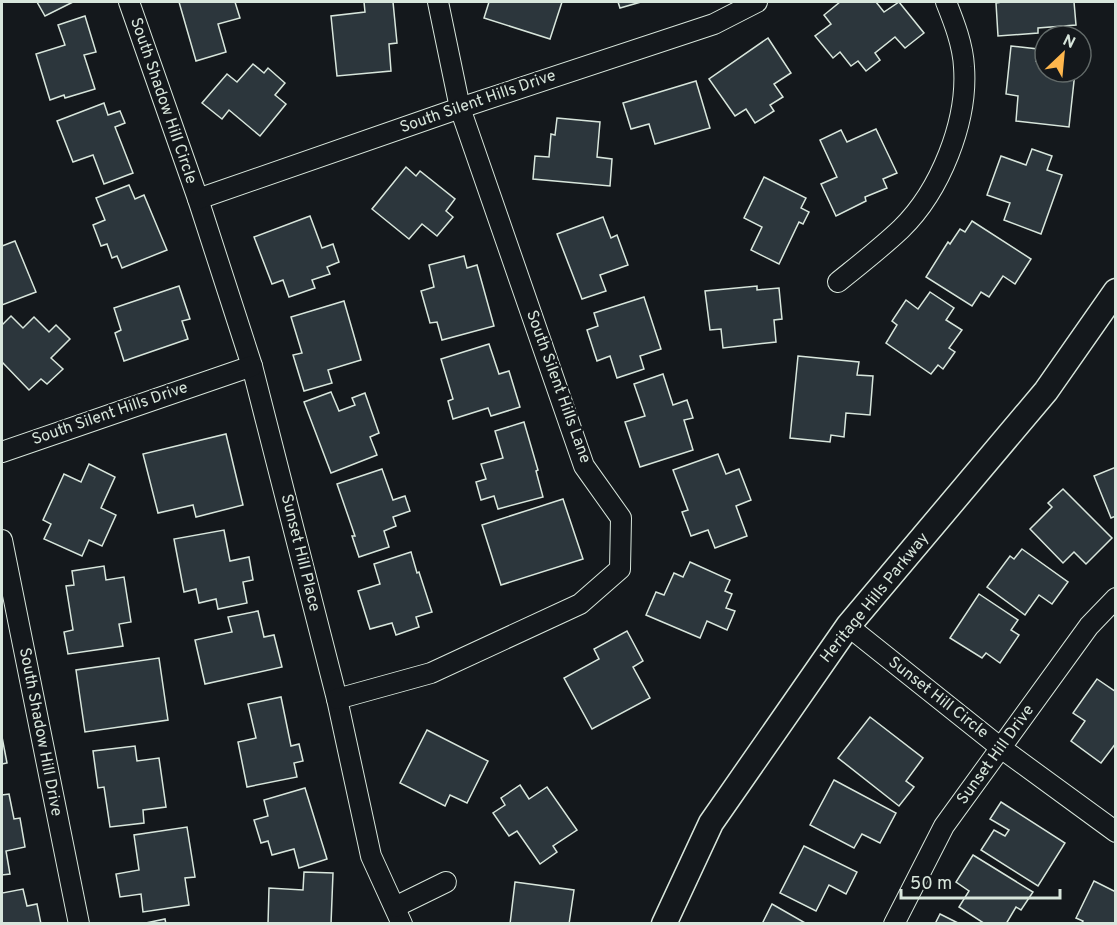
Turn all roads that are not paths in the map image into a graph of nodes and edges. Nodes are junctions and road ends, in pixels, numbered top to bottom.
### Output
1 (129, 2) edge
2 (438, 2) edge
3 (757, 2) edge
4 (946, 2) edge
5 (460, 108) junction
6 (198, 199) junction
7 (838, 282) dead end
8 (1116, 291) edge
9 (252, 366) junction
10 (2, 452) edge
11 (2, 540) edge
12 (1116, 598) edge
13 (848, 626) junction
14 (337, 699) junction
15 (1001, 748) junction
16 (1116, 832) edge
17 (447, 882) dead end
18 (399, 915) edge
19 (79, 924) edge
20 (664, 924) edge
21 (894, 924) edge

1 - 6 street, South Shadow Hill Circle
2 - 5 street, South Silent Hills Lane
3 - 5 street, South Silent Hills Drive
4 - 7 street
5 - 6 street, South Silent Hills Drive
5 - 14 street, South Silent Hills Lane
6 - 9 street, Sunset Hill Place
8 - 13 street, Heritage Hills Parkway
9 - 10 street, South Silent Hills Drive
9 - 14 street, Sunset Hill Place
11 - 19 street, South Shadow Hill Drive
12 - 15 street, Sunset Hill Drive
13 - 15 street, Sunset Hill Circle
13 - 20 street, Heritage Hills Parkway
14 - 18 street, Sunset Hill Place
15 - 16 street, Sunset Hill Circle
15 - 21 street, Sunset Hill Drive
17 - 18 street, Sunset Hill Place

